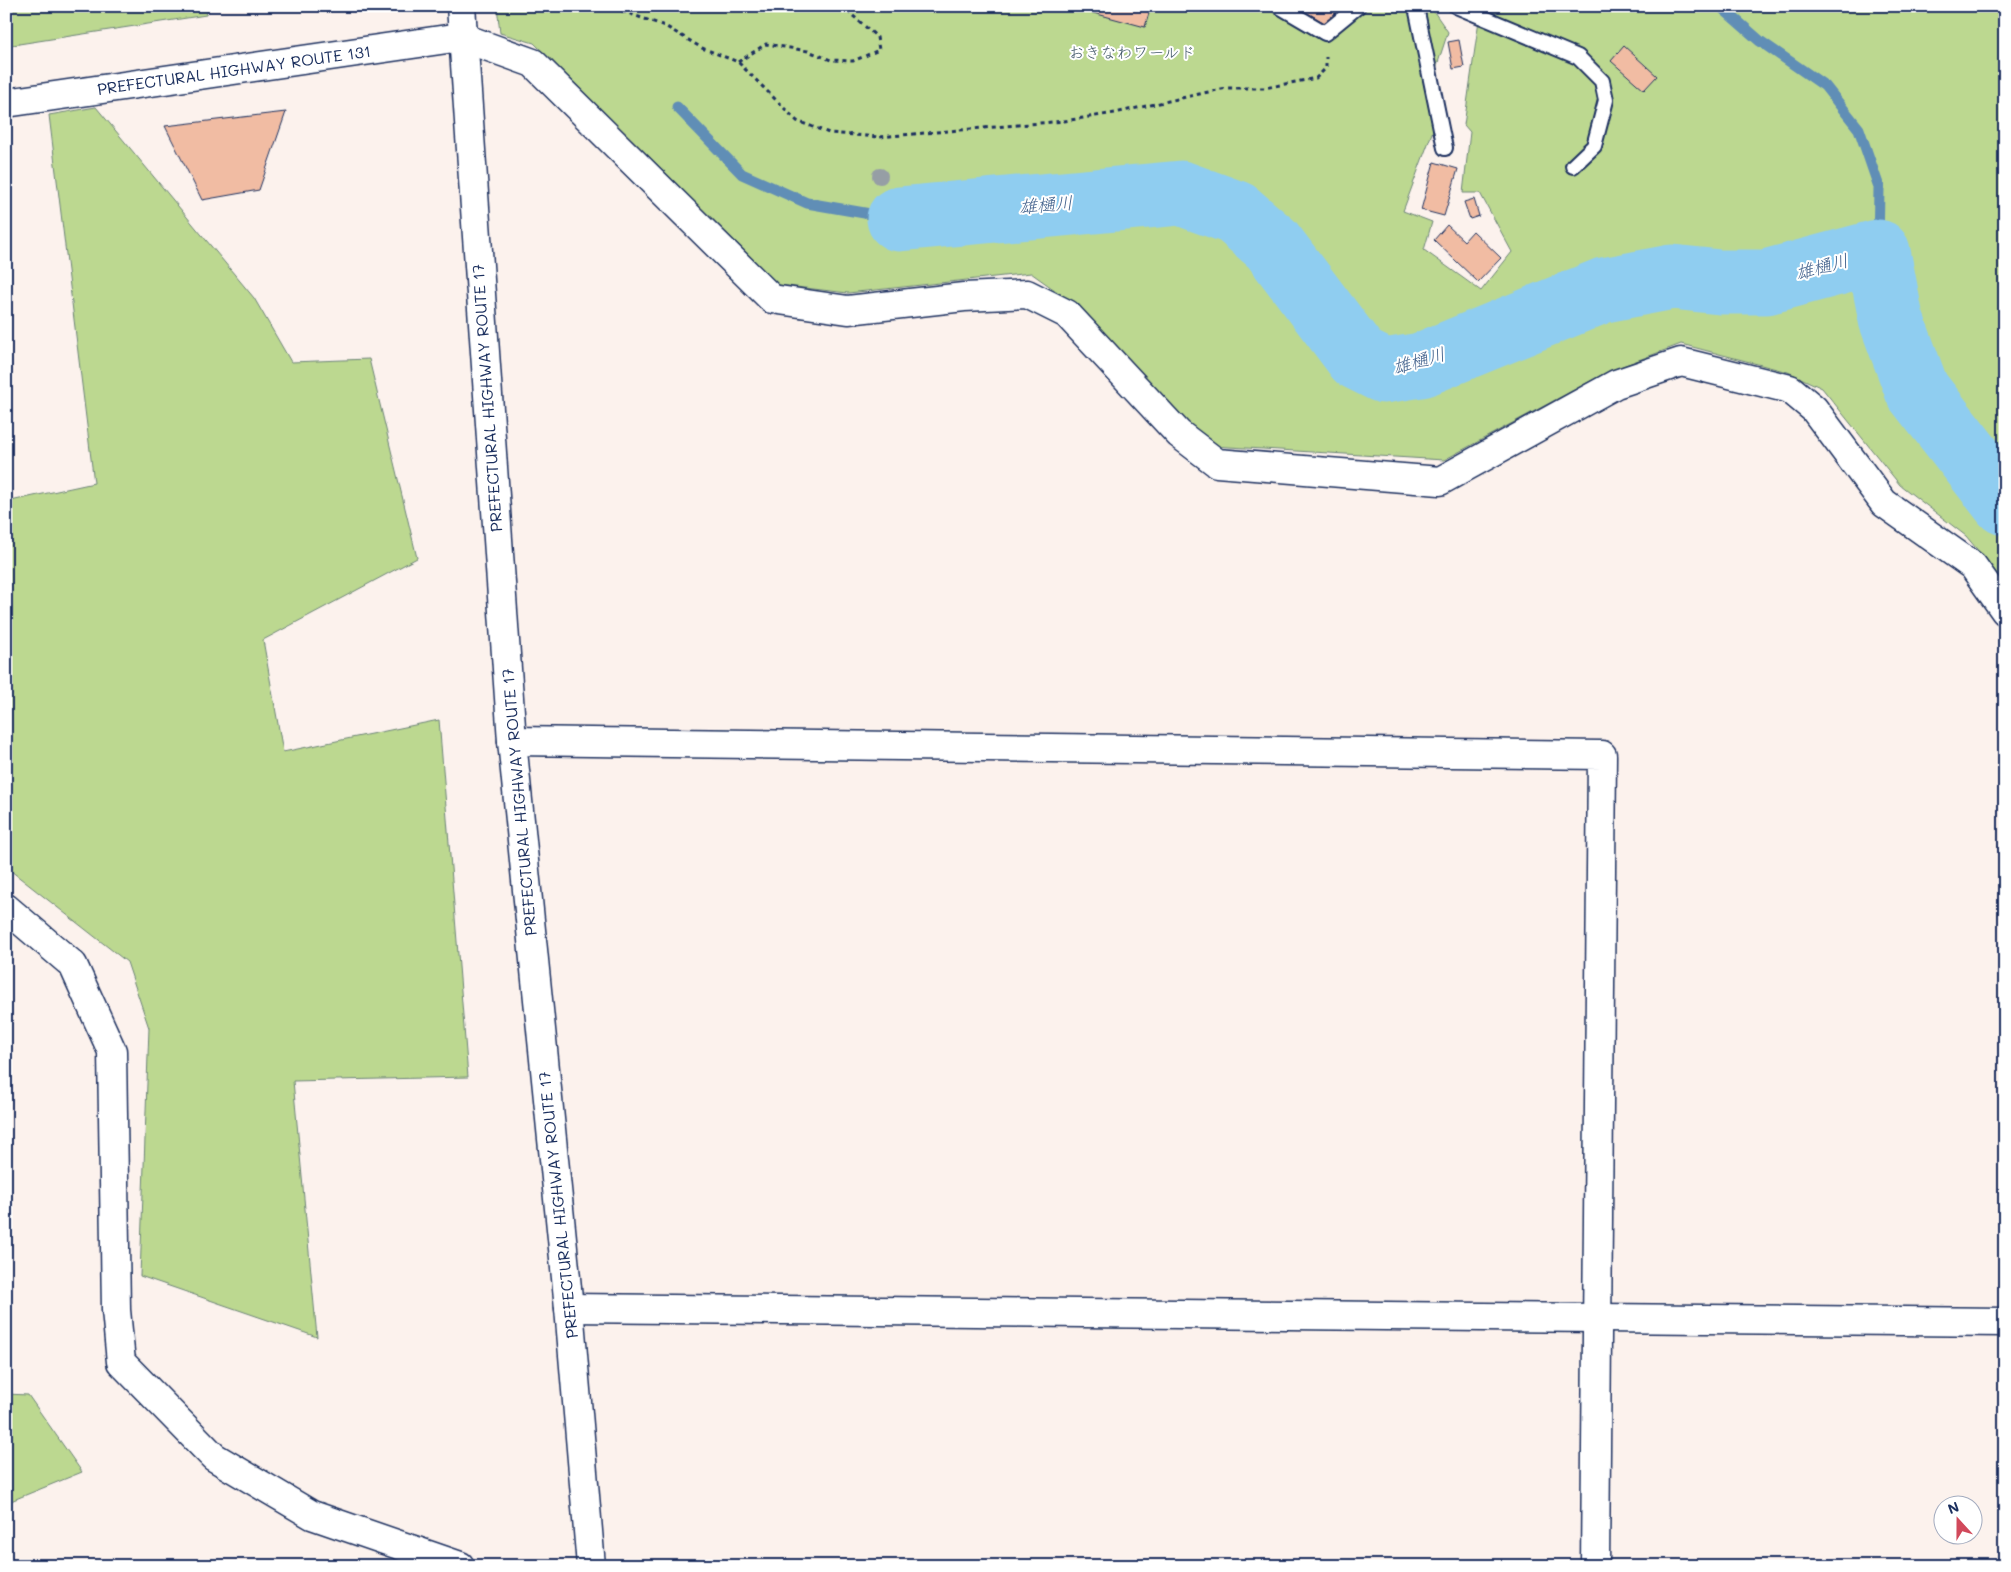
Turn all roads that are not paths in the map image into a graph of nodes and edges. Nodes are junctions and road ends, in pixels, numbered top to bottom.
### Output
1 (461, 6) edge
2 (1279, 6) edge
3 (1358, 6) edge
4 (1421, 6) edge
5 (1456, 6) edge
6 (461, 37) junction
7 (6, 103) edge
8 (1445, 148) dead end
9 (1573, 166) dead end
10 (2005, 611) edge
11 (512, 741) junction
12 (6, 908) edge
13 (569, 1308) junction
14 (1597, 1317) junction
15 (2005, 1322) edge
16 (460, 1566) edge
17 (591, 1566) edge
18 (1595, 1566) edge

1 - 6 street, PREFECTURAL HIGHWAY ROUTE 17
2 - 3 lane
4 - 8 lane
5 - 9 lane
6 - 7 street, PREFECTURAL HIGHWAY ROUTE 131
6 - 10 street
6 - 11 street, PREFECTURAL HIGHWAY ROUTE 17
11 - 13 street, PREFECTURAL HIGHWAY ROUTE 17
11 - 14 street
12 - 16 street
13 - 14 street
13 - 17 street, PREFECTURAL HIGHWAY ROUTE 17
14 - 15 street
14 - 18 street

